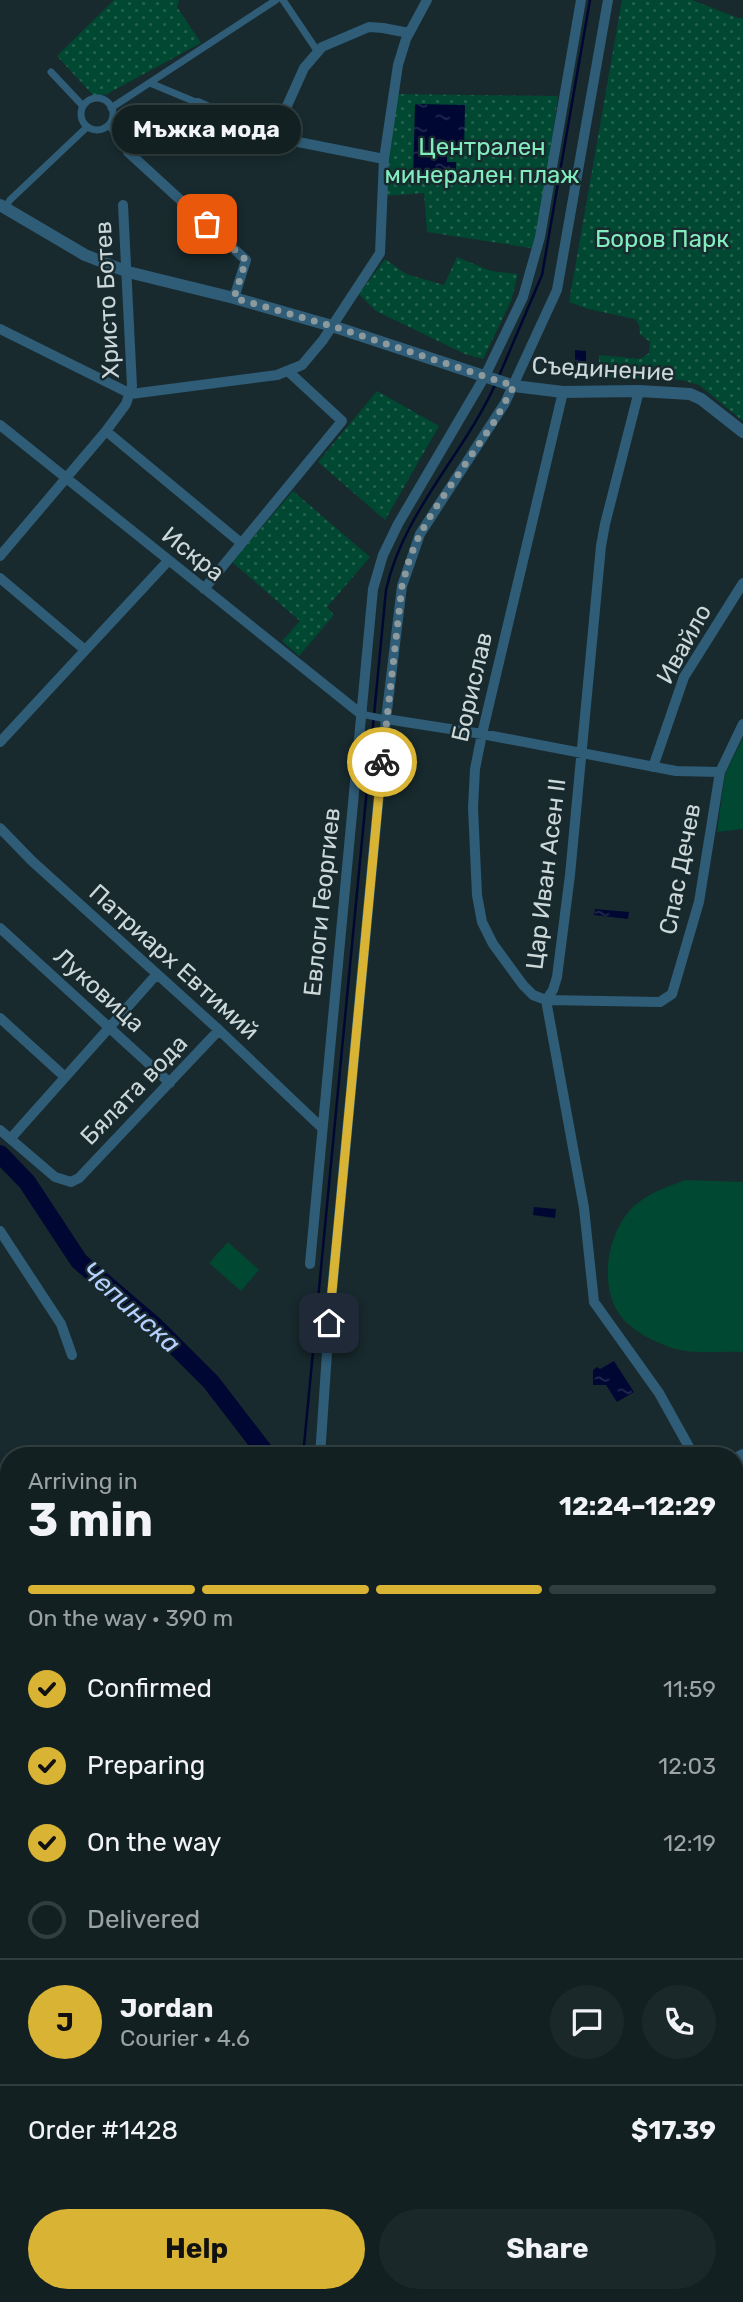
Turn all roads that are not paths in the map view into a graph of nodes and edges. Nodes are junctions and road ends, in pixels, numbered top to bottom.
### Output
1 (276, 0) edge
2 (283, 0) edge
3 (427, 0) edge
4 (581, 0) edge
5 (608, 0) edge
6 (409, 33) junction
7 (318, 52) junction
8 (51, 72) dead end
9 (150, 83) junction
10 (198, 103) joint
11 (83, 106) junction
12 (111, 108) junction
13 (109, 125) junction
14 (87, 127) junction
15 (273, 137) junction
16 (128, 152) joint
17 (384, 159) junction
18 (123, 205) dead end
19 (2, 210) edge
20 (128, 272) junction
21 (234, 298) junction
22 (332, 326) junction
23 (0, 329) edge
24 (289, 372) junction
25 (485, 376) junction
26 (514, 386) junction
27 (639, 391) junction
28 (563, 392) junction
29 (131, 394) junction
30 (0, 425) edge
31 (106, 431) junction
32 (743, 432) edge
33 (65, 479) junction
34 (241, 543) junction
35 (0, 556) edge
36 (168, 561) junction
37 (0, 578) edge
38 (743, 583) edge
39 (204, 589) junction
40 (85, 650) junction
41 (361, 714) junction
42 (386, 719) junction
43 (743, 724) edge
44 (482, 734) junction
45 (0, 743) edge
46 (581, 752) junction
47 (653, 767) junction
48 (720, 772) junction
49 (0, 828) edge
50 (0, 928) edge
51 (157, 974) junction
52 (546, 1000) junction
53 (0, 1018) edge
54 (109, 1028) junction
55 (219, 1030) junction
56 (65, 1077) junction
57 (170, 1083) junction
58 (321, 1127) junction
59 (0, 1130) edge
60 (11, 1138) junction
61 (0, 1231) edge
62 (310, 1264) dead end
63 (72, 1355) dead end
64 (321, 1447) edge
65 (689, 1447) edge

1 - 9 street
2 - 7 street
3 - 6 street
4 - 25 street, Евлоги Георгиев
5 - 26 street, Евлоги Георгиев
6 - 7 street
6 - 17 street
7 - 15 street
8 - 11 street
9 - 10 street
9 - 12 street
10 - 15 street
11 - 12 street
11 - 14 street
12 - 13 street
13 - 14 street
13 - 16 street
14 - 19 street
15 - 17 street
16 - 21 street
17 - 22 street
18 - 20 street, Христо Ботев
19 - 20 street, Съединение
20 - 21 street, Съединение
20 - 29 street, Христо Ботев
21 - 22 street, Съединение
22 - 24 street
22 - 25 street, Съединение
23 - 29 street
24 - 29 street
24 - 34 street
25 - 26 street, Съединение
25 - 41 street, Евлоги Георгиев
26 - 28 street, Съединение
26 - 42 street, Евлоги Георгиев
27 - 28 street, Съединение
27 - 32 street, Съединение
27 - 46 street, Цар Иван Асен II
28 - 44 street, Борислав
29 - 31 street, Христо Ботев
30 - 33 street, Искра
31 - 33 street, Христо Ботев
31 - 34 street
33 - 35 street, Христо Ботев
33 - 36 street, Искра
34 - 39 street
36 - 39 street, Искра
36 - 40 street
37 - 40 street
38 - 47 street, Ивайло
39 - 41 street, Искра
40 - 45 street
41 - 42 street
41 - 58 street, Евлоги Георгиев
42 - 44 street
42 - 64 street, Евлоги Георгиев
43 - 48 street, Спас Дечев
44 - 46 street
44 - 52 street, Борислав
46 - 47 street
46 - 52 street, Цар Иван Асен II
47 - 48 street
48 - 52 street, Спас Дечев
49 - 51 street, Патриарх Евтимий
50 - 54 street, Луковица
51 - 54 street
51 - 55 street, Патриарх Евтимий
52 - 65 street, Цар Иван Асен II
53 - 56 street
54 - 56 street
54 - 57 street, Луковица
55 - 57 street, Бялата вода
55 - 58 street, Патриарх Евтимий
56 - 60 street
57 - 60 street, Бялата вода
58 - 62 street, Евлоги Георгиев
59 - 60 street
61 - 63 street

